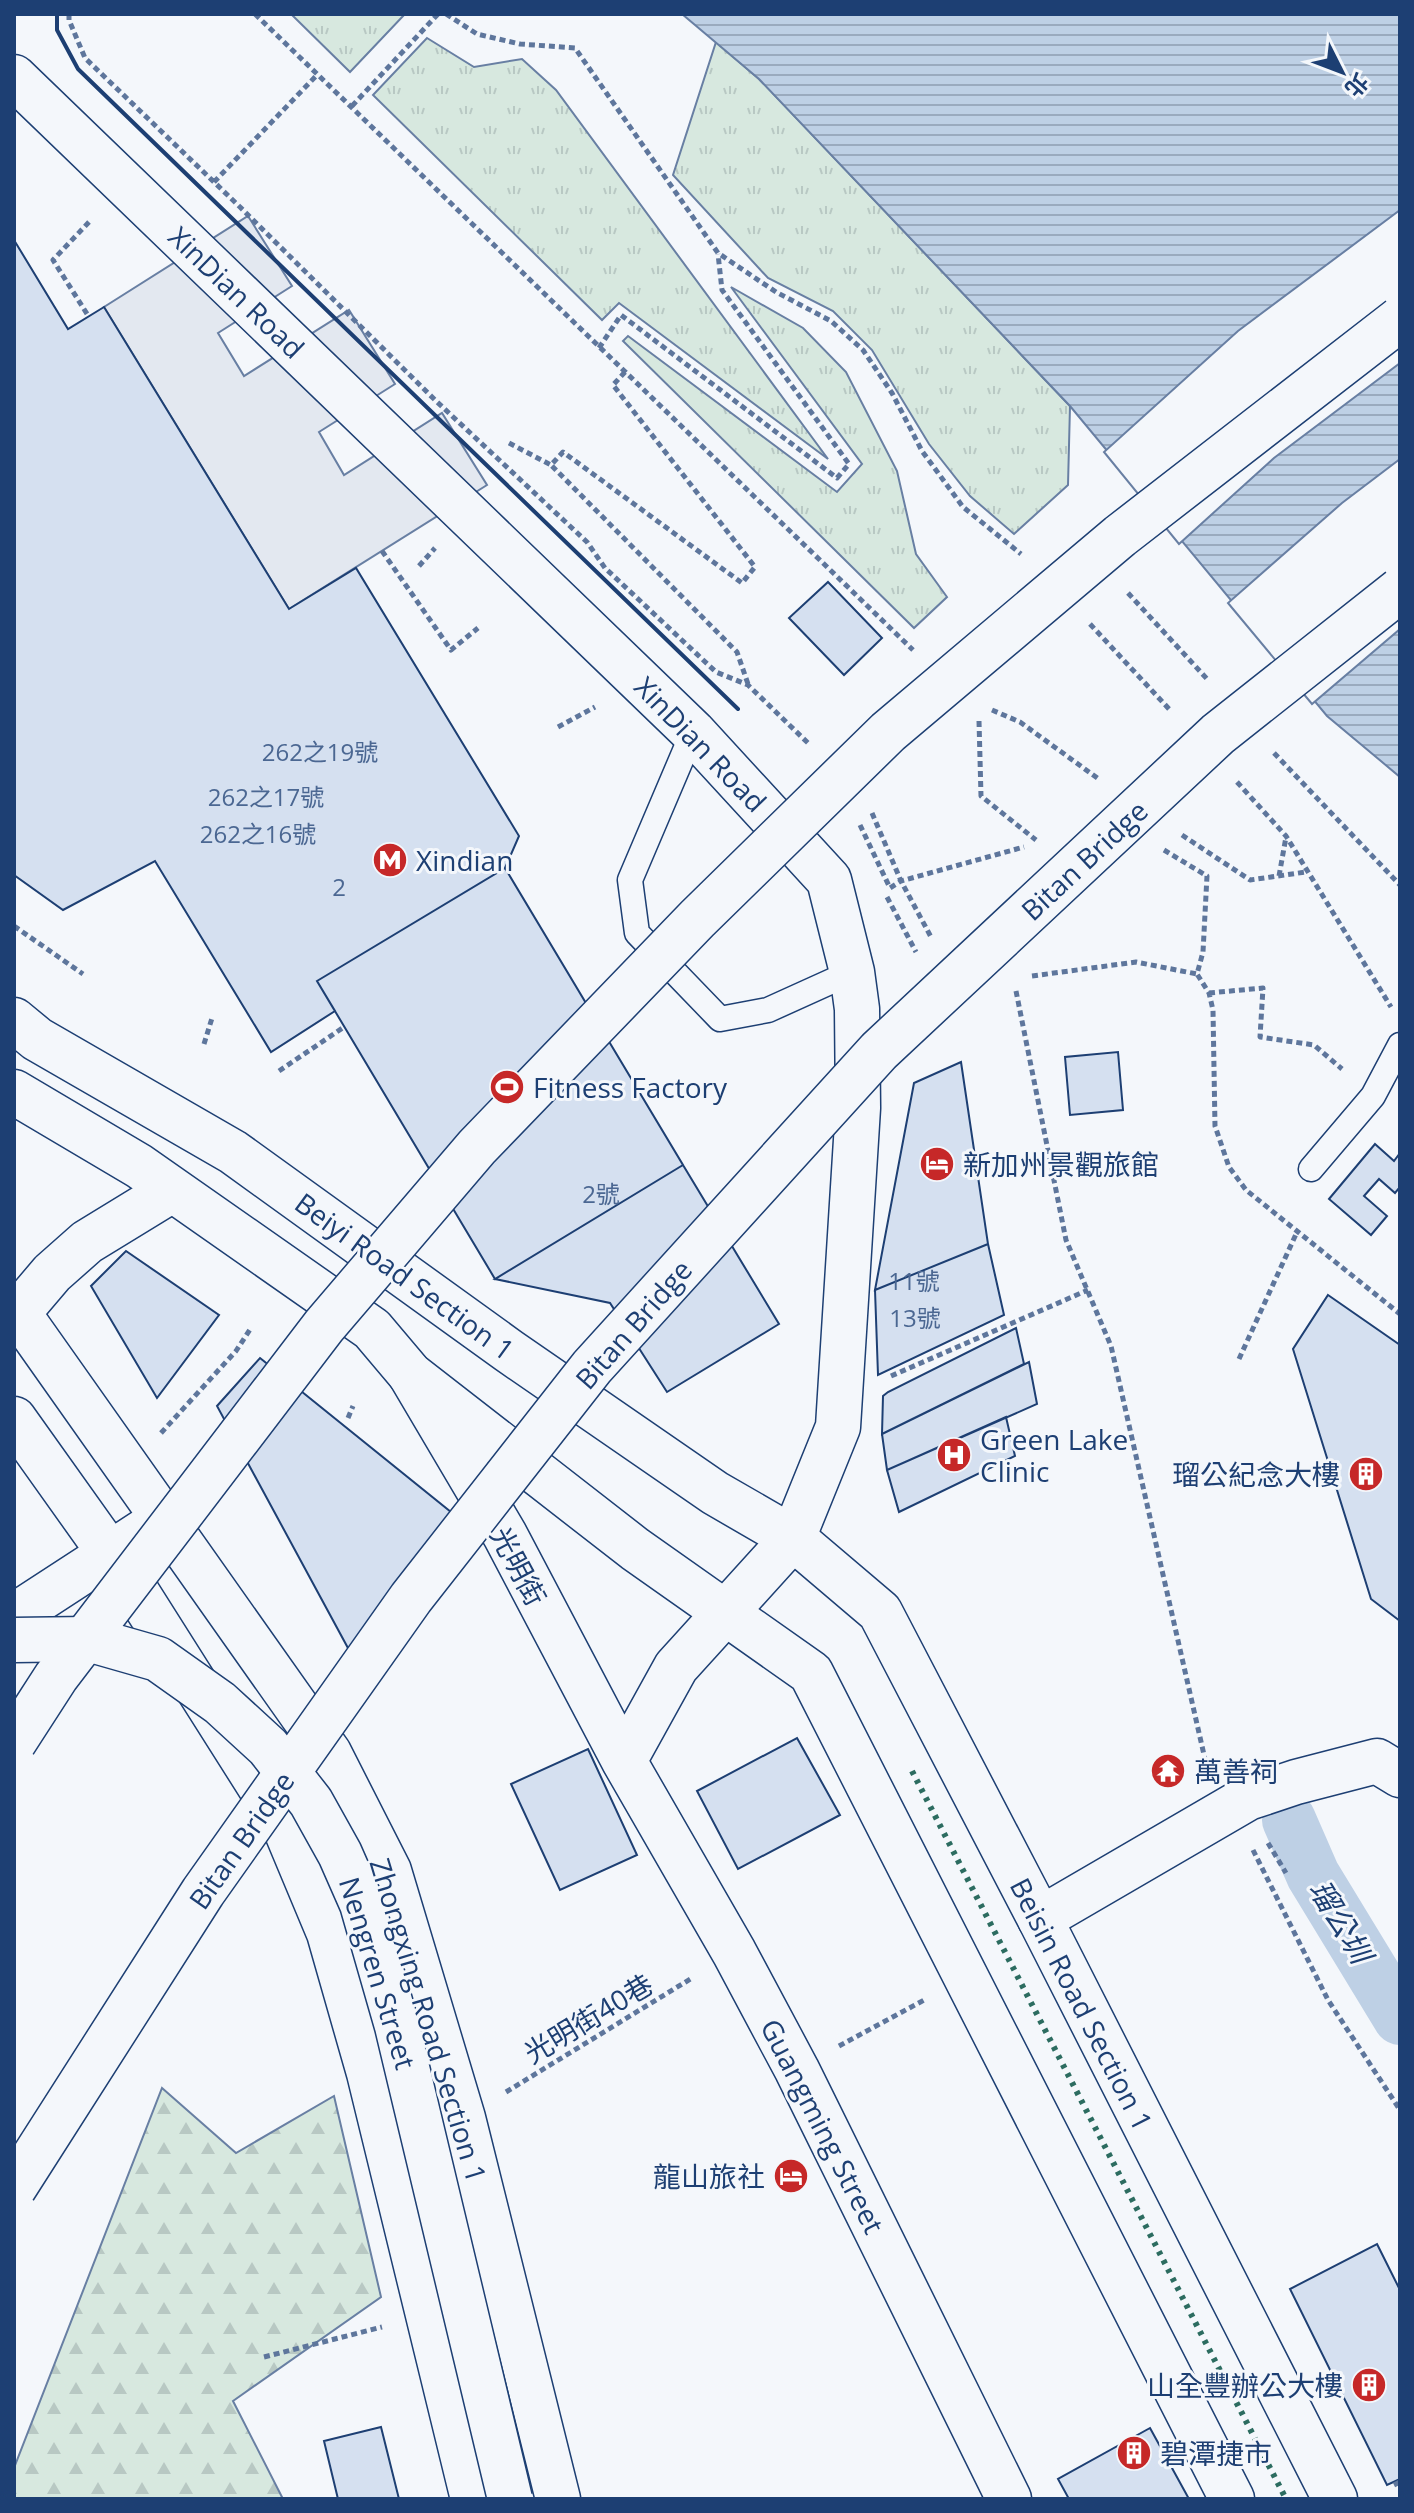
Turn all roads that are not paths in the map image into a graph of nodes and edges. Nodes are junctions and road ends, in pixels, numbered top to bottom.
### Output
1 (14, 77) edge
2 (1400, 319) edge
3 (1400, 590) edge
4 (693, 732) junction
5 (852, 972) junction
6 (14, 1020) edge
7 (1400, 1045) edge
8 (14, 1092) edge
9 (1311, 1169) dead end
10 (172, 1190) junction
11 (16, 1310) edge
12 (410, 1374) junction
13 (14, 1419) edge
14 (163, 1519) junction
15 (793, 1538) junction
16 (99, 1561) junction
17 (14, 1592) edge
18 (725, 1612) junction
19 (14, 1616) edge
20 (14, 1640) edge
21 (14, 1742) edge
22 (624, 1761) junction
23 (1400, 1775) edge
24 (1040, 1919) junction
25 (14, 2188) edge
26 (473, 2499) edge
27 (510, 2499) edge
28 (558, 2499) edge
29 (1009, 2499) edge
30 (1232, 2499) edge
31 (1335, 2499) edge

1 - 4 main road, XinDian Road
2 - 21 main road, bridge
3 - 25 main road, Bitan Bridge, bridge
4 - 5 main road, XinDian Road
4 - 5 lane
5 - 15 main road, XinDian Road
6 - 15 main road, Beiyi Road Section 1
7 - 9 lane
8 - 10 main road
10 - 11 main road
10 - 12 main road
11 - 14 main road, Zhongxing Road Section 1
12 - 18 main road
12 - 22 main road, 光明街
13 - 16 main road
14 - 16 main road
14 - 28 main road, Zhongxing Road Section 1
15 - 18 main road, XinDian Road
15 - 24 main road, Beisin Road Section 1
16 - 17 main road
16 - 19 main road
16 - 26 main road
18 - 22 main road, XinDian Road
18 - 30 main road
20 - 27 main road, Nengren Street, bridge
22 - 29 main road, Guangming Street
23 - 24 main road
24 - 31 main road, Beisin Road Section 1

